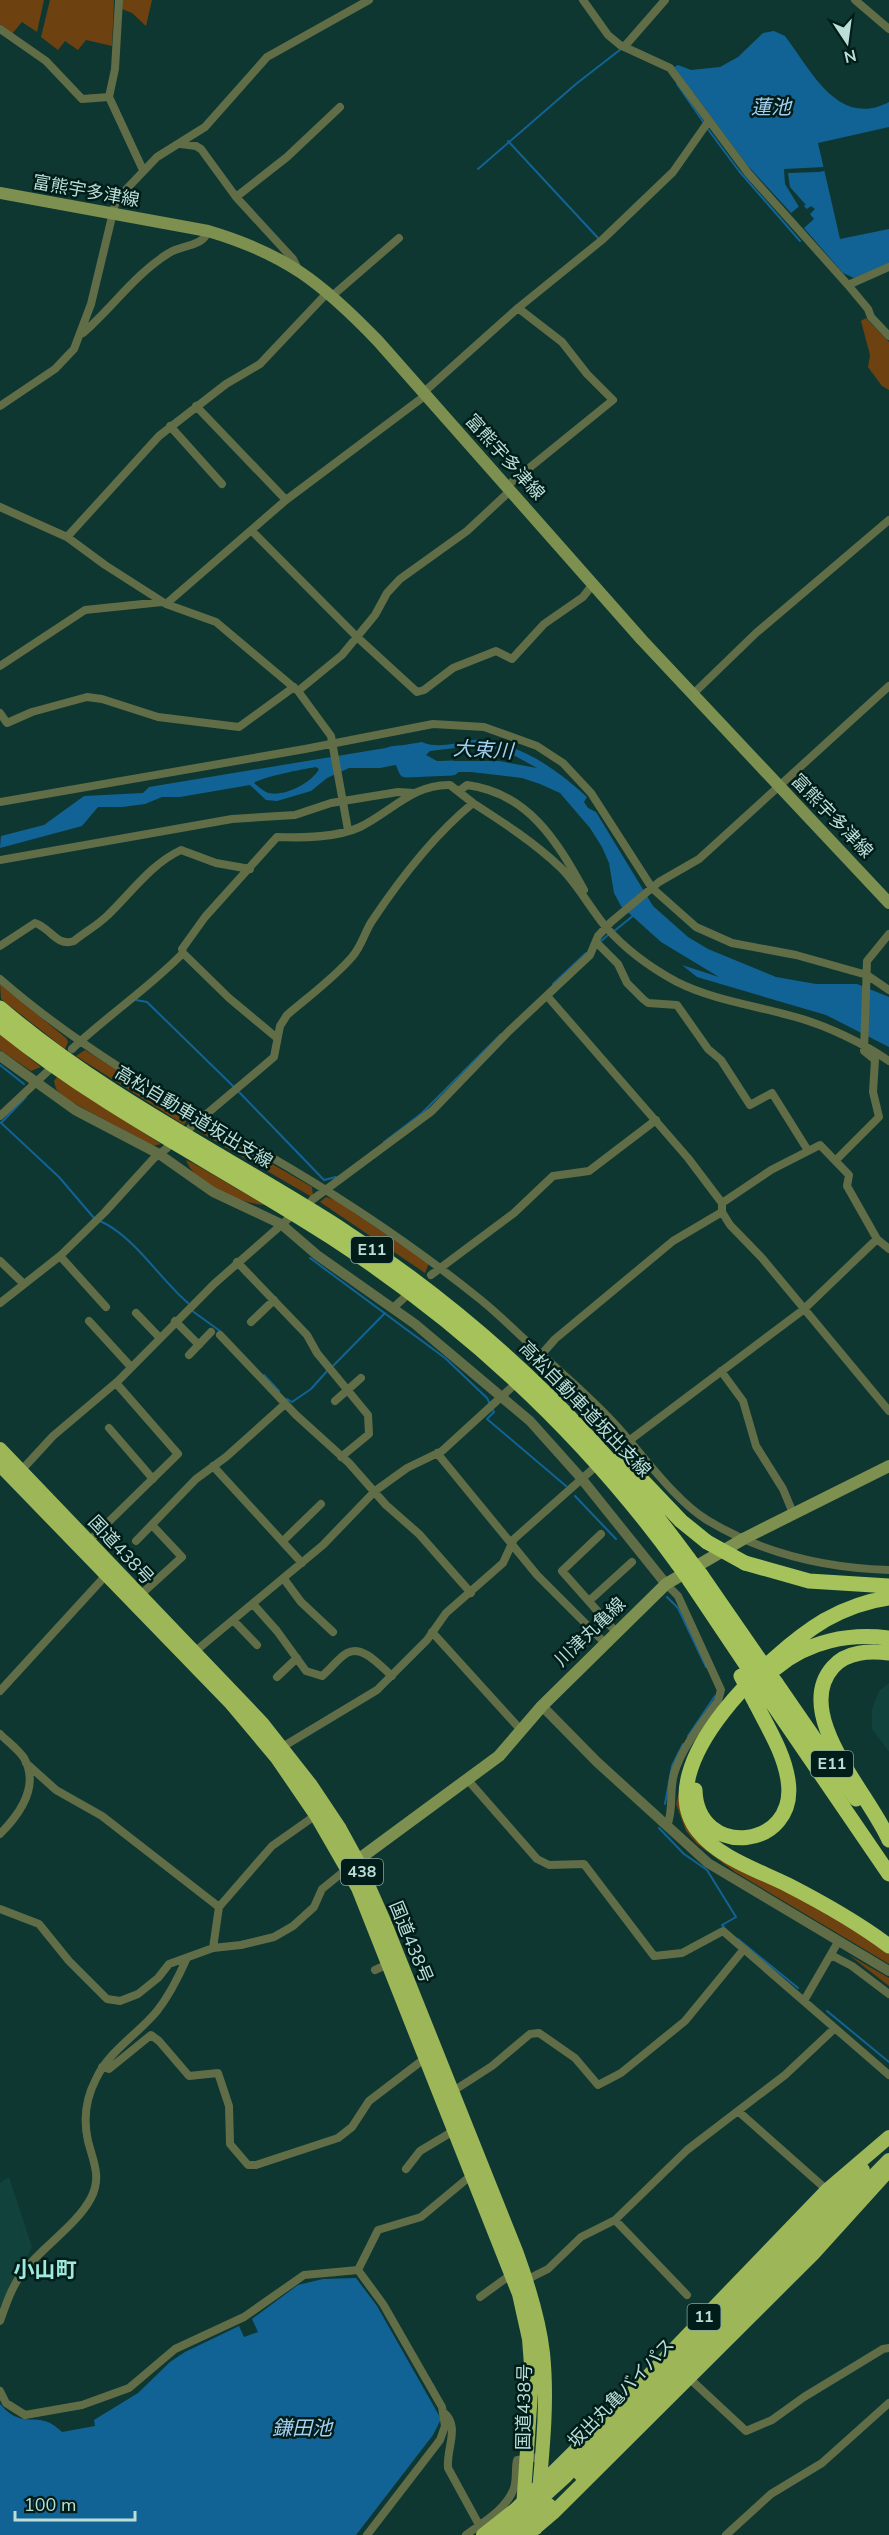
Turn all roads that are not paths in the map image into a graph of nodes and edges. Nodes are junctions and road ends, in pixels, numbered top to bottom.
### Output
1 (119, 0) edge
2 (369, 0) edge
3 (583, 0) edge
4 (665, 0) edge
5 (855, 0) edge
6 (889, 29) edge
7 (0, 30) edge
8 (624, 47) junction
9 (109, 97) junction
10 (340, 107) dead end
11 (706, 124) junction
12 (181, 144) junction
13 (143, 170) junction
14 (0, 193) edge
15 (236, 197) junction
16 (112, 214) junction
17 (208, 231) junction
18 (399, 238) dead end
19 (889, 267) edge
20 (299, 270) junction
21 (848, 285) junction
22 (330, 294) junction
23 (518, 308) junction
24 (82, 334) junction
25 (889, 336) edge
26 (425, 393) junction
27 (0, 406) edge
28 (196, 406) junction
29 (170, 426) junction
30 (222, 484) dead end
31 (509, 488) junction
32 (286, 500) junction
33 (0, 507) edge
34 (889, 520) edge
35 (253, 532) junction
36 (67, 537) junction
37 (593, 584) junction
38 (164, 603) junction
39 (357, 637) junction
40 (0, 666) edge
41 (889, 686) edge
42 (296, 689) junction
43 (692, 695) junction
44 (0, 713) edge
45 (334, 745) junction
46 (778, 786) junction
47 (459, 791) junction
48 (414, 793) junction
49 (343, 801) junction
50 (0, 802) edge
51 (473, 803) junction
52 (348, 830) junction
53 (0, 860) edge
54 (250, 869) junction
55 (651, 889) junction
56 (588, 902) junction
57 (889, 903) edge
58 (610, 928) junction
59 (889, 934) edge
60 (597, 942) junction
61 (0, 946) edge
62 (183, 953) junction
63 (867, 979) junction
64 (0, 980) edge
65 (889, 990) edge
66 (548, 997) junction
67 (0, 1008) edge
68 (0, 1025) edge
69 (277, 1038) junction
70 (865, 1043) junction
71 (75, 1045) junction
72 (0, 1056) edge
73 (889, 1061) edge
74 (48, 1071) dead end
75 (36, 1082) junction
76 (0, 1116) edge
77 (201, 1119) junction
78 (656, 1120) junction
79 (190, 1128) dead end
80 (807, 1149) junction
81 (163, 1151) junction
82 (836, 1160) junction
83 (325, 1191) junction
84 (312, 1200) dead end
85 (722, 1207) junction
86 (285, 1222) junction
87 (877, 1239) junction
88 (889, 1250) edge
89 (60, 1256) junction
90 (0, 1260) edge
91 (237, 1262) junction
92 (440, 1268) junction
93 (431, 1275) dead end
94 (24, 1284) junction
95 (405, 1297) dead end
96 (274, 1300) junction
97 (0, 1303) edge
98 (106, 1307) dead end
99 (393, 1308) junction
100 (803, 1310) junction
101 (136, 1313) dead end
102 (89, 1321) dead end
103 (175, 1321) junction
104 (251, 1322) dead end
105 (159, 1337) junction
106 (199, 1345) junction
107 (189, 1354) dead end
108 (541, 1354) junction
109 (131, 1367) junction
110 (532, 1369) junction
111 (721, 1371) junction
112 (361, 1378) dead end
113 (116, 1383) junction
114 (512, 1387) dead end
115 (348, 1390) junction
116 (503, 1398) junction
117 (335, 1401) dead end
118 (285, 1404) junction
119 (889, 1411) edge
120 (109, 1428) dead end
121 (627, 1442) junction
122 (0, 1449) edge
123 (437, 1453) junction
124 (341, 1457) junction
125 (0, 1465) edge
126 (213, 1466) junction
127 (889, 1466) edge
128 (594, 1468) dead end
129 (17, 1474) junction
130 (581, 1478) junction
131 (153, 1479) junction
132 (375, 1491) junction
133 (321, 1504) dead end
134 (793, 1513) junction
135 (152, 1525) junction
136 (601, 1534) dead end
137 (745, 1538) junction
138 (136, 1541) dead end
139 (283, 1541) junction
140 (511, 1544) junction
141 (85, 1545) junction
142 (683, 1561) junction
143 (632, 1562) dead end
144 (302, 1563) junction
145 (889, 1570) edge
146 (110, 1571) junction
147 (695, 1578) junction
148 (284, 1579) junction
149 (666, 1584) junction
150 (889, 1586) edge
151 (471, 1593) junction
152 (889, 1598) edge
153 (136, 1599) junction
154 (589, 1601) junction
155 (252, 1604) junction
156 (233, 1620) junction
157 (333, 1632) dead end
158 (432, 1632) junction
159 (616, 1632) junction
160 (889, 1638) edge
161 (605, 1643) junction
162 (257, 1645) dead end
163 (889, 1653) edge
164 (191, 1655) junction
165 (297, 1658) junction
166 (750, 1668) junction
167 (392, 1676) junction
168 (277, 1677) dead end
169 (0, 1691) edge
170 (766, 1694) junction
171 (542, 1706) junction
172 (520, 1729) junction
173 (0, 1734) edge
174 (278, 1750) junction
175 (26, 1763) junction
176 (467, 1779) junction
177 (316, 1815) junction
178 (667, 1826) junction
179 (0, 1834) edge
180 (885, 1846) edge
181 (352, 1864) junction
182 (889, 1874) edge
183 (219, 1907) junction
184 (0, 1909) edge
185 (838, 1942) junction
186 (889, 1946) edge
187 (213, 1948) junction
188 (744, 1948) junction
189 (831, 1955) junction
190 (186, 1960) junction
191 (889, 1971) edge
192 (889, 1994) edge
193 (805, 1999) junction
194 (835, 2028) junction
195 (431, 2054) junction
196 (102, 2067) junction
197 (889, 2075) edge
198 (447, 2094) junction
199 (738, 2111) junction
200 (455, 2130) junction
201 (889, 2137) edge
202 (889, 2144) edge
203 (889, 2160) edge
204 (406, 2169) dead end
205 (477, 2170) junction
206 (889, 2170) edge
207 (827, 2190) junction
208 (615, 2220) junction
209 (358, 2270) junction
210 (513, 2273) junction
211 (526, 2280) junction
212 (687, 2295) dead end
213 (480, 2297) dead end
214 (0, 2321) edge
215 (889, 2348) edge
216 (689, 2378) junction
217 (659, 2387) junction
218 (0, 2391) edge
219 (889, 2403) edge
220 (443, 2412) junction
221 (542, 2442) junction
222 (535, 2458) junction
223 (561, 2463) junction
224 (540, 2485) junction
225 (523, 2502) junction
226 (532, 2531) edge
227 (482, 2532) edge
228 (367, 2535) edge
229 (466, 2535) edge
230 (501, 2535) edge
231 (516, 2535) edge
232 (522, 2535) edge
233 (726, 2535) edge

1 - 9 street
2 - 12 street
3 - 8 street
4 - 8 street
5 - 6 street
7 - 9 street
8 - 11 street
9 - 13 street
10 - 15 street
11 - 21 street
11 - 23 street
12 - 13 street
12 - 15 street
13 - 16 street
14 - 16 main road, 富熊宇多津線
15 - 20 street
16 - 17 main road, 富熊宇多津線
16 - 24 street
17 - 20 main road, 富熊宇多津線
17 - 24 street
18 - 22 street
19 - 21 street
20 - 22 main road, 富熊宇多津線
21 - 25 street
22 - 26 main road, 富熊宇多津線
22 - 28 street
23 - 26 street
23 - 31 street
24 - 27 street
26 - 31 main road, 富熊宇多津線
26 - 32 street
28 - 29 street
28 - 32 street
29 - 30 street
29 - 36 street
31 - 37 main road, 富熊宇多津線
31 - 39 street
32 - 35 street
33 - 36 street
34 - 43 street
35 - 38 street
35 - 39 street
36 - 38 street
37 - 39 street
37 - 43 main road, 富熊宇多津線
38 - 40 street
38 - 42 street
39 - 42 street
41 - 46 street
42 - 44 street
42 - 45 street
43 - 46 main road, 富熊宇多津線
45 - 49 street
45 - 50 street
45 - 55 street
46 - 55 street
46 - 57 main road, 富熊宇多津線
47 - 48 street
47 - 51 street
47 - 56 street
48 - 49 street
48 - 52 street
49 - 52 street
49 - 53 street
51 - 56 street
51 - 69 street
52 - 54 street
54 - 61 street
54 - 62 street
55 - 58 street
55 - 63 street
56 - 58 street
58 - 60 street
58 - 70 street
59 - 63 street
60 - 66 street
60 - 80 street
62 - 69 street
62 - 71 street
63 - 65 street
63 - 70 street
64 - 71 street
66 - 78 street
66 - 83 street
67 - 110 highway, 高松自動車道坂出支線 / E11
68 - 142 highway, 高松自動車道坂出支線 / E11
69 - 77 street
70 - 73 street
70 - 82 street
71 - 77 street
72 - 75 street
74 - 75 street
75 - 76 street
75 - 81 street
77 - 79 street
77 - 83 street
78 - 85 street
78 - 92 street
80 - 82 street
80 - 85 street
81 - 86 street
81 - 89 street
82 - 87 street
83 - 84 street
83 - 92 street
85 - 100 street
85 - 108 street
86 - 91 street
86 - 99 street
87 - 88 street
87 - 100 street
89 - 94 street
89 - 98 street
90 - 94 street
91 - 96 street
91 - 103 street
92 - 93 street
92 - 108 street
94 - 97 street
95 - 99 street
96 - 104 street
96 - 115 street
99 - 116 street
100 - 111 street
100 - 119 street
101 - 105 street
102 - 109 street
103 - 105 street
103 - 106 street
105 - 109 street
106 - 107 street
106 - 118 street
108 - 110 street
108 - 121 street
109 - 113 street
110 - 142 highway, 高松自動車道坂出支線 / E11
110 - 150 highway, bridge
111 - 121 street
111 - 134 street
112 - 115 street
113 - 129 street
113 - 131 street
114 - 116 street
115 - 117 street
115 - 124 street
116 - 123 street
116 - 130 street
118 - 124 street
118 - 126 street
120 - 131 street
121 - 137 street
122 - 129 highway, 国道438号 / 438
123 - 132 street
123 - 140 street
124 - 132 street
125 - 129 highway, 国道438号 / 438
126 - 135 street
126 - 139 street
127 - 134 main road, 川津丸亀線
128 - 130 street
129 - 141 highway, 国道438号 / 438
130 - 140 street
130 - 149 street
131 - 141 street
132 - 144 street
132 - 151 street
133 - 139 street
134 - 137 main road, 川津丸亀線
135 - 138 street
135 - 153 street
136 - 154 street
137 - 145 street
137 - 149 main road, 川津丸亀線
139 - 144 street
140 - 151 street
140 - 161 street
141 - 146 highway, 国道438号 / 438
142 - 147 highway, 高松自動車道坂出支線, bridge
143 - 154 street
144 - 148 street
146 - 153 highway, 国道438号 / 438
146 - 169 street
147 - 166 highway, 高松自動車道坂出支線 / E11
147 - 166 highway, 高松自動車道坂出支線 / E11
148 - 155 street
148 - 157 street
149 - 159 main road, 川津丸亀線
149 - 178 street
151 - 158 street
152 - 186 highway
153 - 164 highway, 国道438号 / 438
154 - 159 street
155 - 156 street
155 - 165 street
156 - 162 street
156 - 164 street
158 - 167 street
158 - 172 street
159 - 161 main road, 川津丸亀線
160 - 170 highway
161 - 171 main road, 川津丸亀線
163 - 180 highway
164 - 174 highway, 国道438号 / 438
165 - 167 street
165 - 168 street
166 - 170 highway, 高松自動車道坂出支線 / E11, bridge
167 - 174 street
170 - 180 highway, 高松自動車道坂出支線 / E11
171 - 172 main road, 川津丸亀線
171 - 178 street
172 - 176 main road, 川津丸亀線
173 - 175 street
174 - 177 highway, 国道438号 / 438
174 - 181 highway, 国道438号 / 438
175 - 179 street
175 - 183 street
176 - 181 main road, 川津丸亀線
176 - 188 street
177 - 181 highway, 国道438号 / 438
177 - 183 street
178 - 185 street
180 - 182 highway
181 - 187 street
181 - 195 highway, 国道438号 / 438
181 - 195 highway, 国道438号 / 438
183 - 187 street
184 - 190 street
185 - 189 street
185 - 191 street
187 - 190 street
188 - 193 street
188 - 198 street
189 - 192 street
189 - 193 street
190 - 196 street
193 - 194 street
194 - 197 street
194 - 199 street
195 - 196 street
195 - 198 highway, 国道438号 / 438
196 - 214 street
198 - 200 highway, 国道438号 / 438
198 - 205 highway, 国道438号 / 438
199 - 207 street
199 - 208 street
200 - 204 street
200 - 205 highway, 国道438号 / 438
201 - 207 highway, 11
202 - 217 highway, 坂出丸亀バイパス / 11
203 - 217 highway, 坂出丸亀バイパス / 11
205 - 209 street
205 - 210 highway, 国道438号 / 438
205 - 211 highway, 国道438号 / 438
206 - 216 highway, 11
207 - 223 highway, 11
208 - 211 street
208 - 212 street
209 - 218 street
209 - 220 street
210 - 213 street
210 - 222 highway, 国道438号 / 438
211 - 221 highway, 国道438号 / 438
215 - 216 street
216 - 226 highway, 11
217 - 230 highway, 坂出丸亀バイパス / 11, bridge
217 - 231 highway, 坂出丸亀バイパス / 11, bridge
219 - 233 street
220 - 227 street
220 - 228 street
221 - 222 highway, 国道438号 / 438
221 - 223 highway
222 - 224 highway, 国道438号 / 438
222 - 225 highway, 国道438号 / 438
222 - 227 street
223 - 224 highway, 11
224 - 225 highway, 11
224 - 226 highway, 国道438号 / 438
225 - 227 highway
225 - 232 highway, 国道438号 / 438
227 - 229 street

